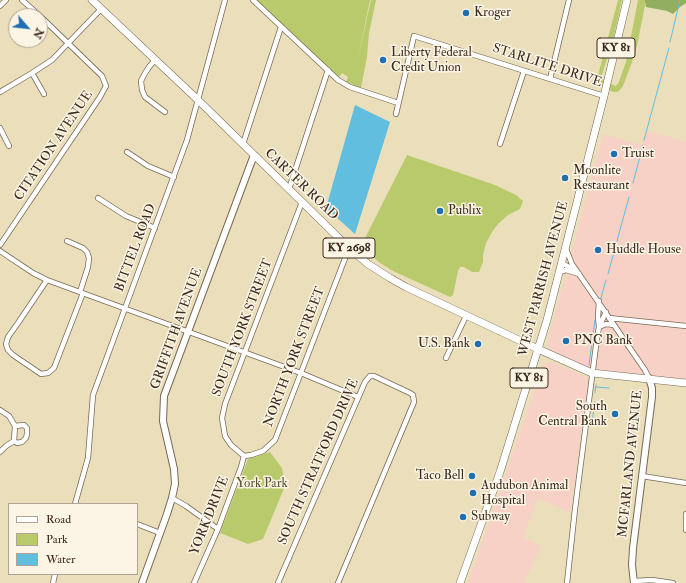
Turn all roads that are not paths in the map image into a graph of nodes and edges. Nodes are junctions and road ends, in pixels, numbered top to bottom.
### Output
1 (6, 0) edge
2 (22, 0) edge
3 (92, 0) edge
4 (225, 0) edge
5 (253, 0) edge
6 (569, 0) edge
7 (627, 0) edge
8 (0, 6) edge
9 (31, 8) edge
10 (101, 9) junction
11 (48, 24) edge
12 (281, 27) junction
13 (68, 44) junction
14 (155, 60) junction
15 (328, 70) junction
16 (524, 71) junction
17 (32, 73) junction
18 (550, 79) junction
19 (0, 92) edge
20 (44, 94) dead end
21 (604, 96) junction
22 (198, 100) junction
23 (398, 103) junction
24 (165, 112) dead end
25 (396, 114) dead end
26 (0, 128) edge
27 (243, 144) junction
28 (500, 144) dead end
29 (9, 146) dead end
30 (127, 152) dead end
31 (254, 155) junction
32 (174, 177) junction
33 (289, 189) junction
34 (98, 198) dead end
35 (302, 202) junction
36 (155, 228) junction
37 (67, 240) dead end
38 (0, 245) edge
39 (349, 248) junction
40 (566, 248) junction
41 (0, 251) edge
42 (562, 263) junction
43 (559, 272) junction
44 (579, 274) junction
45 (48, 280) junction
46 (81, 293) junction
47 (599, 302) junction
48 (124, 308) junction
49 (606, 312) junction
50 (466, 316) junction
51 (609, 318) junction
52 (614, 325) junction
53 (686, 326) edge
54 (599, 327) junction
55 (187, 330) junction
56 (538, 349) junction
57 (245, 352) junction
58 (446, 358) dead end
59 (301, 373) junction
60 (592, 373) junction
61 (649, 378) junction
62 (686, 383) edge
63 (358, 397) junction
64 (0, 410) edge
65 (15, 426) junction
66 (14, 441) junction
67 (0, 452) edge
68 (244, 456) junction
69 (642, 476) junction
70 (686, 483) edge
71 (172, 498) junction
72 (75, 503) edge
73 (686, 514) edge
74 (138, 524) edge
75 (218, 529) junction
76 (686, 530) edge
77 (160, 532) junction
78 (634, 582) edge
79 (142, 583) edge
80 (194, 583) edge
81 (278, 583) edge
82 (338, 583) edge
83 (460, 583) edge
84 (567, 583) edge
85 (673, 583) edge

1 - 8 street
2 - 9 street, CITATION AVENUE
3 - 10 main road, CARTER ROAD / KY 2698
4 - 22 street, BITTEL ROAD
5 - 12 street
6 - 18 street
7 - 21 main road, WEST PARRISH AVENUE / KY 81
10 - 13 street
10 - 14 main road, CARTER ROAD / KY 2698
11 - 13 street, CITATION AVENUE
12 - 15 street
12 - 27 street
13 - 17 street
13 - 38 street, CITATION AVENUE
14 - 22 main road, CARTER ROAD / KY 2698
14 - 24 street
15 - 23 street
15 - 33 street
16 - 18 street, STARLITE DRIVE
16 - 23 street, STARLITE DRIVE
16 - 28 street
17 - 19 street
17 - 20 street
18 - 21 street, STARLITE DRIVE
21 - 40 main road, WEST PARRISH AVENUE / KY 81
22 - 27 main road, CARTER ROAD / KY 2698
22 - 32 street, BITTEL ROAD
23 - 25 street
26 - 29 street
27 - 31 main road, CARTER ROAD / KY 2698
30 - 32 street
31 - 33 main road, CARTER ROAD / KY 2698
31 - 55 street, GRIFFITH AVENUE
32 - 36 street, BITTEL ROAD
33 - 35 main road, CARTER ROAD / KY 2698
34 - 36 street
35 - 39 main road, CARTER ROAD / KY 2698
35 - 57 street, SOUTH YORK STREET
36 - 48 street, BITTEL ROAD
37 - 46 street
39 - 50 main road, CARTER ROAD / KY 2698
39 - 59 street, NORTH YORK STREET
40 - 42 main road, WEST PARRISH AVENUE / KY 81
40 - 44 street, MCFARLAND AVENUE
41 - 45 street
42 - 43 main road, WEST PARRISH AVENUE / KY 81
42 - 44 street
43 - 44 street
43 - 56 main road, WEST PARRISH AVENUE / KY 81
44 - 47 street, MCFARLAND AVENUE
45 - 46 street
45 - 46 street
46 - 48 street
47 - 49 street, MCFARLAND AVENUE
47 - 54 street
48 - 55 street
48 - 72 street, BITTEL ROAD
49 - 51 street, MCFARLAND AVENUE
49 - 54 street
50 - 56 main road, CARTER ROAD / KY 2698
50 - 58 street
51 - 52 street, MCFARLAND AVENUE
51 - 53 street
52 - 54 street
52 - 61 street, MCFARLAND AVENUE
54 - 60 street
55 - 57 street
55 - 71 street, GRIFFITH AVENUE
56 - 60 main road, CARTER ROAD
56 - 83 main road, WEST PARRISH AVENUE / KY 81
57 - 59 street
57 - 68 street, SOUTH YORK STREET
59 - 63 street
59 - 68 street, NORTH YORK STREET
60 - 61 main road, CARTER ROAD
60 - 84 street
61 - 62 main road, CARTER ROAD
61 - 69 street, MCFARLAND AVENUE
63 - 81 street, SOUTH STRATFORD DRIVE
63 - 82 street, SOUTH STRATFORD DRIVE
64 - 65 street
65 - 66 street
65 - 66 street
66 - 67 street
68 - 75 street, YORK DRIVE
69 - 70 street
69 - 78 street, MCFARLAND AVENUE
71 - 75 street
71 - 77 street, GRIFFITH AVENUE
73 - 76 street
74 - 77 street
75 - 80 street, YORK DRIVE
77 - 79 street, GRIFFITH AVENUE
78 - 85 street

